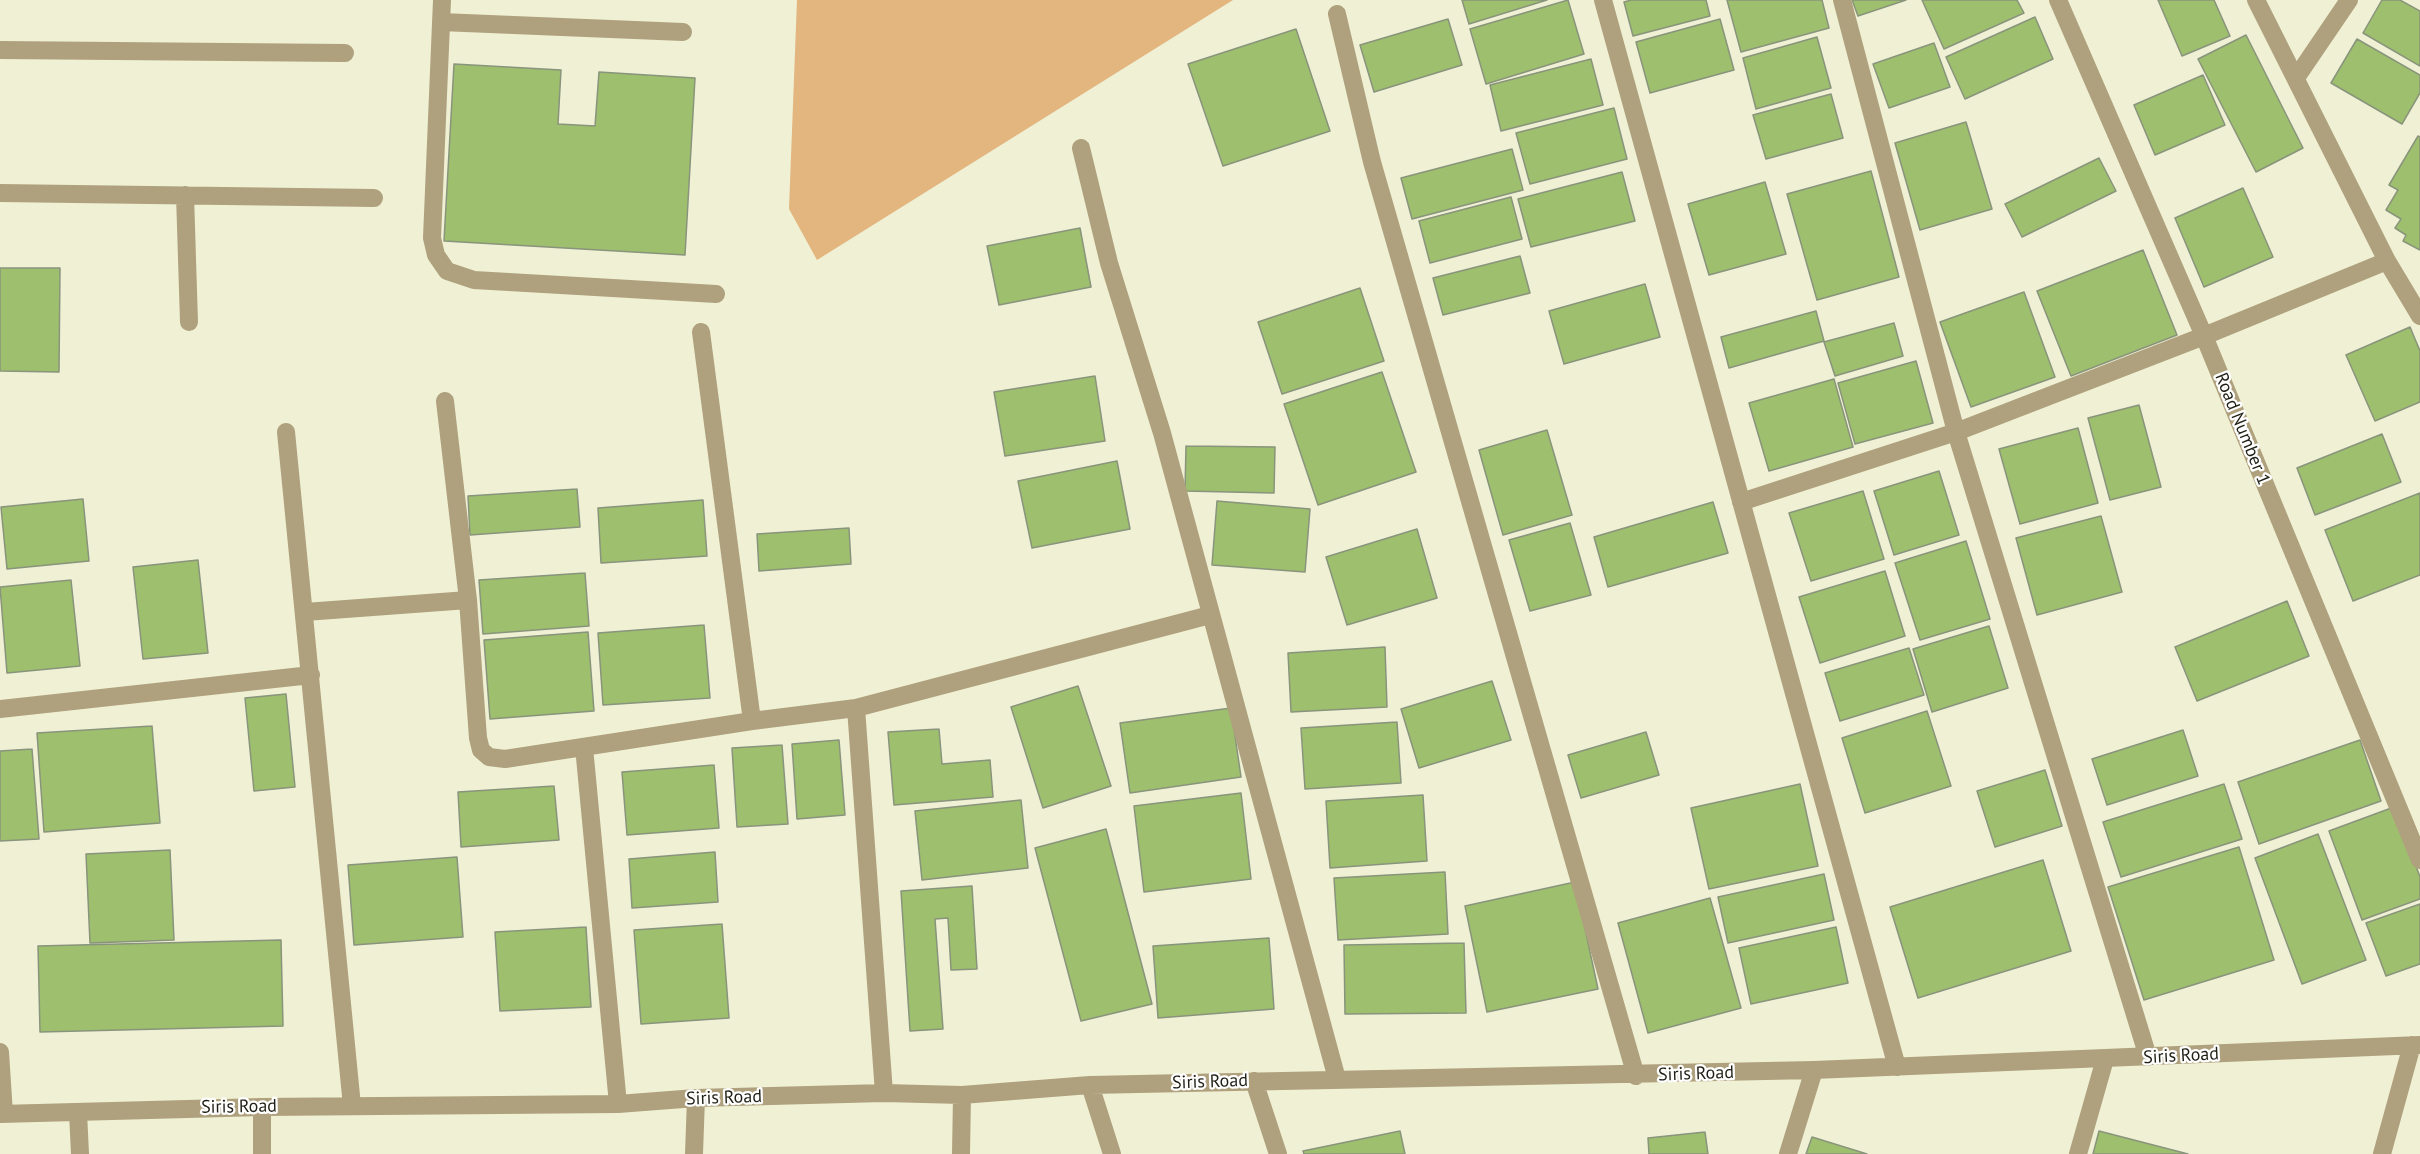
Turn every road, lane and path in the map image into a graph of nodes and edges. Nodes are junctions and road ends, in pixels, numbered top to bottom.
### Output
1 (442, 0) edge
2 (1603, 0) edge
3 (1842, 0) edge
4 (2058, 0) edge
5 (2256, 0) edge
6 (2349, 0) edge
7 (1338, 14) dead end
8 (441, 22) junction
9 (683, 32) dead end
10 (0, 50) edge
11 (345, 53) dead end
12 (2296, 78) junction
13 (1081, 148) dead end
14 (0, 193) edge
15 (185, 195) junction
16 (374, 198) dead end
17 (2387, 261) junction
18 (716, 294) dead end
19 (2420, 316) edge
20 (189, 322) dead end
21 (701, 332) dead end
22 (2204, 336) junction
23 (445, 401) dead end
24 (286, 432) dead end
25 (1956, 432) junction
26 (1741, 502) junction
27 (468, 600) junction
28 (305, 612) junction
29 (1210, 615) junction
30 (311, 675) junction
31 (856, 708) junction
32 (0, 709) edge
33 (752, 721) junction
34 (584, 747) junction
35 (2420, 860) edge
36 (2416, 1045) edge
37 (0, 1052) edge
38 (2148, 1057) junction
39 (2105, 1059) junction
40 (1897, 1067) junction
41 (1814, 1070) junction
42 (1636, 1076) junction
43 (1336, 1079) junction
44 (1254, 1081) junction
45 (1090, 1085) junction
46 (884, 1093) junction
47 (962, 1095) junction
48 (696, 1098) junction
49 (618, 1104) junction
50 (352, 1106) junction
51 (262, 1107) junction
52 (78, 1112) junction
53 (2, 1114) edge
54 (80, 1154) edge
55 (262, 1154) edge
56 (694, 1154) edge
57 (961, 1154) edge
58 (1112, 1154) edge
59 (1278, 1154) edge
60 (1788, 1154) edge
61 (2078, 1154) edge
62 (2382, 1154) edge

1 - 8 street
2 - 26 street
3 - 25 street
4 - 22 street, Road Number 1
5 - 12 street
6 - 12 street
7 - 42 street
8 - 9 street
8 - 18 street
10 - 11 street
12 - 17 street
13 - 29 street
14 - 15 street
15 - 16 street
15 - 20 street
17 - 19 street
17 - 22 street
21 - 33 street
22 - 25 street
22 - 35 street, Road Number 1
23 - 27 street
24 - 28 street
25 - 26 street
25 - 38 street
26 - 40 street
27 - 28 street
27 - 34 street
28 - 30 street
29 - 31 street
29 - 43 street
30 - 32 street
30 - 50 street
31 - 33 street
31 - 46 street
33 - 34 street
34 - 49 street
36 - 38 street, Siris Road
36 - 62 street
37 - 53 street
38 - 39 street, Siris Road
39 - 40 street, Siris Road
39 - 61 street
40 - 41 street, Siris Road
41 - 42 street, Siris Road
41 - 60 street
42 - 43 street, Siris Road
43 - 44 street, Siris Road
44 - 45 street, Siris Road
44 - 59 street
45 - 47 street, Siris Road
45 - 58 street
46 - 47 street, Siris Road
46 - 48 street, Siris Road
47 - 57 street
48 - 49 street, Siris Road
48 - 56 street
49 - 50 street, Siris Road
50 - 51 street, Siris Road
51 - 52 street, Siris Road
51 - 55 street
52 - 53 street, Siris Road
52 - 54 street

